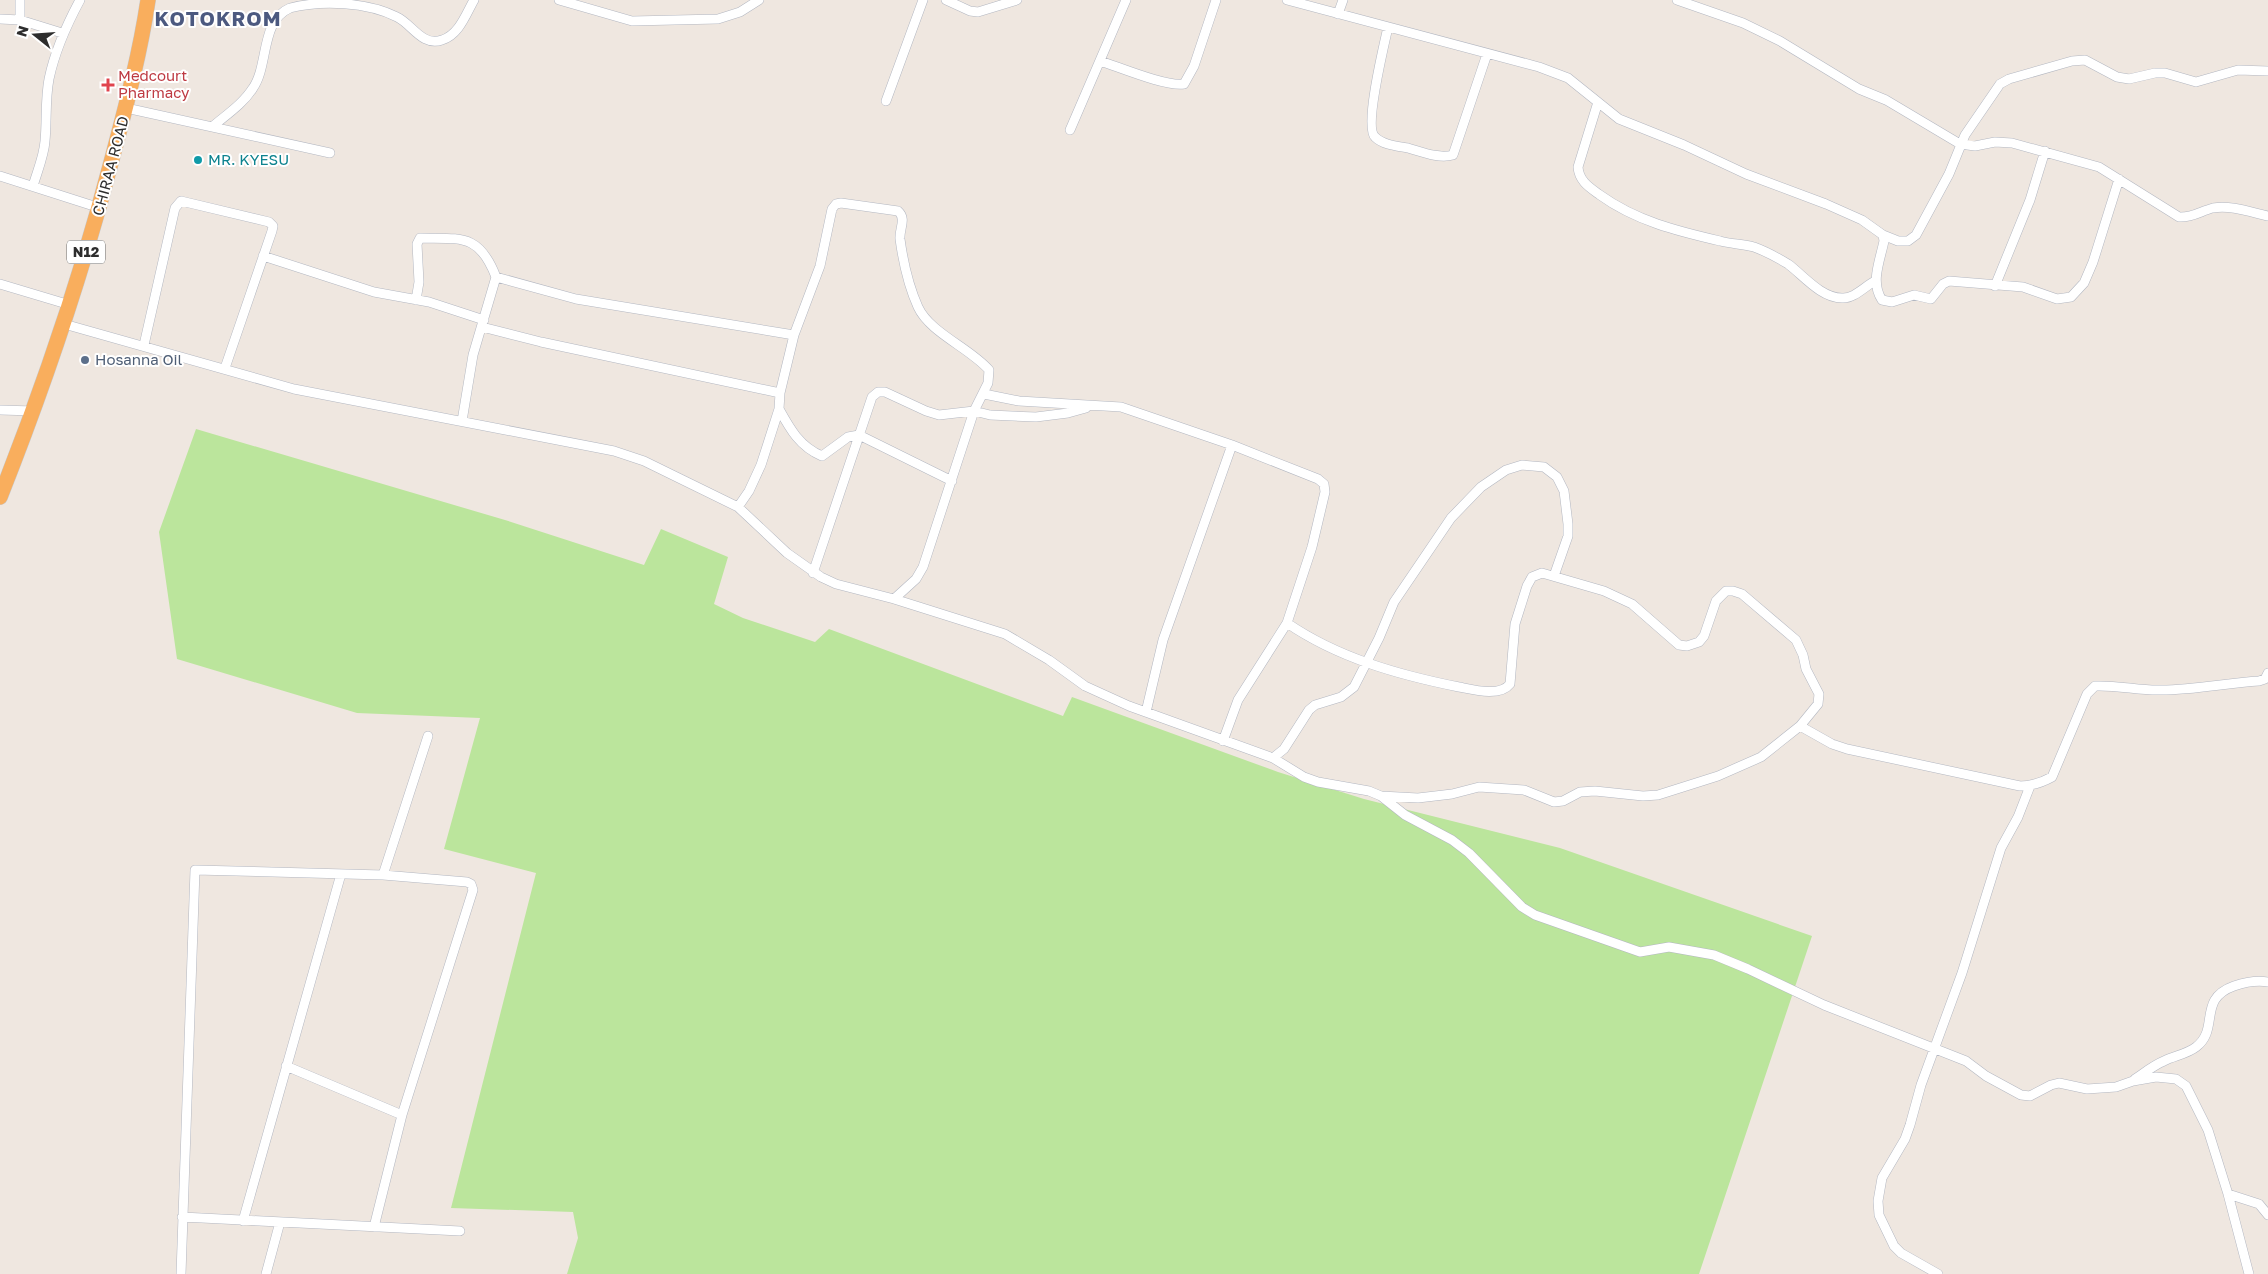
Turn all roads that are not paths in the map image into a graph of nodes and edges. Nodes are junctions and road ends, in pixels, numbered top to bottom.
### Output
1 (20, 0) edge
2 (80, 0) edge
3 (148, 0) edge
4 (474, 0) edge
5 (559, 0) edge
6 (759, 0) edge
7 (923, 0) edge
8 (946, 0) edge
9 (1017, 0) edge
10 (1126, 0) edge
11 (1216, 0) edge
12 (1287, 0) edge
13 (1343, 0) edge
14 (1677, 0) edge
15 (1338, 14) junction
16 (0, 19) edge
17 (20, 20) junction
18 (1388, 27) junction
19 (62, 33) junction
20 (1487, 54) junction
21 (1100, 61) junction
22 (2268, 71) edge
23 (886, 101) dead end
24 (1598, 102) junction
25 (126, 108) junction
26 (212, 127) junction
27 (1070, 130) dead end
28 (1960, 144) junction
29 (2045, 151) junction
30 (330, 153) dead end
31 (5, 178) edge
32 (2119, 179) junction
33 (0, 183) edge
34 (33, 186) junction
35 (100, 208) junction
36 (2268, 216) edge
37 (1883, 235) junction
38 (263, 256) junction
39 (496, 277) junction
40 (1875, 281) junction
41 (0, 284) edge
42 (1995, 286) junction
43 (416, 300) junction
44 (70, 304) junction
45 (483, 323) junction
46 (64, 324) junction
47 (794, 335) junction
48 (144, 346) junction
49 (225, 368) junction
50 (780, 393) junction
51 (984, 394) junction
52 (1093, 405) junction
53 (779, 409) junction
54 (0, 410) edge
55 (34, 411) junction
56 (974, 411) junction
57 (462, 422) junction
58 (860, 435) junction
59 (1232, 445) junction
60 (952, 481) junction
61 (0, 497) edge
62 (738, 507) junction
63 (813, 573) junction
64 (1554, 576) junction
65 (894, 599) junction
66 (1287, 623) junction
67 (1366, 662) junction
68 (2268, 673) edge
69 (1146, 712) junction
70 (1800, 726) junction
71 (428, 736) dead end
72 (1223, 741) junction
73 (1273, 758) junction
74 (2030, 786) junction
75 (1381, 796) junction
76 (341, 874) junction
77 (383, 875) junction
78 (2268, 982) edge
79 (1934, 1048) junction
80 (286, 1066) junction
81 (2132, 1081) junction
82 (402, 1115) junction
83 (2228, 1194) junction
84 (2268, 1215) edge
85 (182, 1217) junction
86 (243, 1221) junction
87 (280, 1222) junction
88 (374, 1227) junction
89 (460, 1231) dead end
90 (181, 1274) edge
91 (266, 1274) edge
92 (1938, 1274) edge
93 (2249, 1274) edge

1 - 17 street
2 - 19 street
3 - 25 highway, CHIRAA ROAD / N12
4 - 26 street
5 - 6 street
7 - 23 street
8 - 9 street
10 - 21 street
11 - 21 street
12 - 15 street
13 - 15 street
14 - 28 street
15 - 18 street
16 - 17 street
17 - 19 street
18 - 20 street
18 - 20 street
19 - 34 street
20 - 24 street
21 - 27 street
22 - 28 street
24 - 37 street
24 - 40 street
25 - 26 street
25 - 35 highway, CHIRAA ROAD / N12
26 - 30 street
28 - 29 street
28 - 37 street
29 - 32 street
29 - 42 street
31 - 33 street
31 - 34 street
32 - 36 street
32 - 42 street
34 - 35 street
35 - 44 highway, CHIRAA ROAD / N12
37 - 40 street
38 - 43 street
38 - 48 street
38 - 49 street
39 - 43 street
39 - 45 street
39 - 47 street
40 - 42 street
41 - 44 street
43 - 45 street
44 - 46 highway, CHIRAA ROAD / N12
45 - 50 street
45 - 57 street
46 - 48 street
46 - 55 highway, CHIRAA ROAD / N12
47 - 50 street
47 - 51 street
48 - 49 street
49 - 57 street
50 - 53 street
51 - 52 street
51 - 56 street
52 - 56 street
52 - 59 street
53 - 58 street
53 - 62 street
54 - 55 street
55 - 61 highway, CHIRAA ROAD / N12
56 - 58 street
56 - 60 street
57 - 62 street
58 - 60 street
58 - 63 street
59 - 66 street
59 - 69 street
60 - 65 street
62 - 63 street
63 - 65 street
64 - 67 street
64 - 67 street
64 - 70 street
65 - 69 street
66 - 67 street
66 - 72 street
67 - 73 street
68 - 74 street
69 - 72 street
70 - 74 street
70 - 75 street
71 - 77 street
72 - 73 street
73 - 75 street
74 - 79 street
75 - 79 street
76 - 77 street
76 - 80 street
76 - 85 street
77 - 82 street
78 - 81 street
79 - 81 street
79 - 92 street
80 - 82 street
80 - 86 street
81 - 83 street
82 - 88 street
83 - 84 street
83 - 93 street
85 - 86 street
85 - 90 street
86 - 87 street
87 - 88 street
87 - 91 street
88 - 89 street

